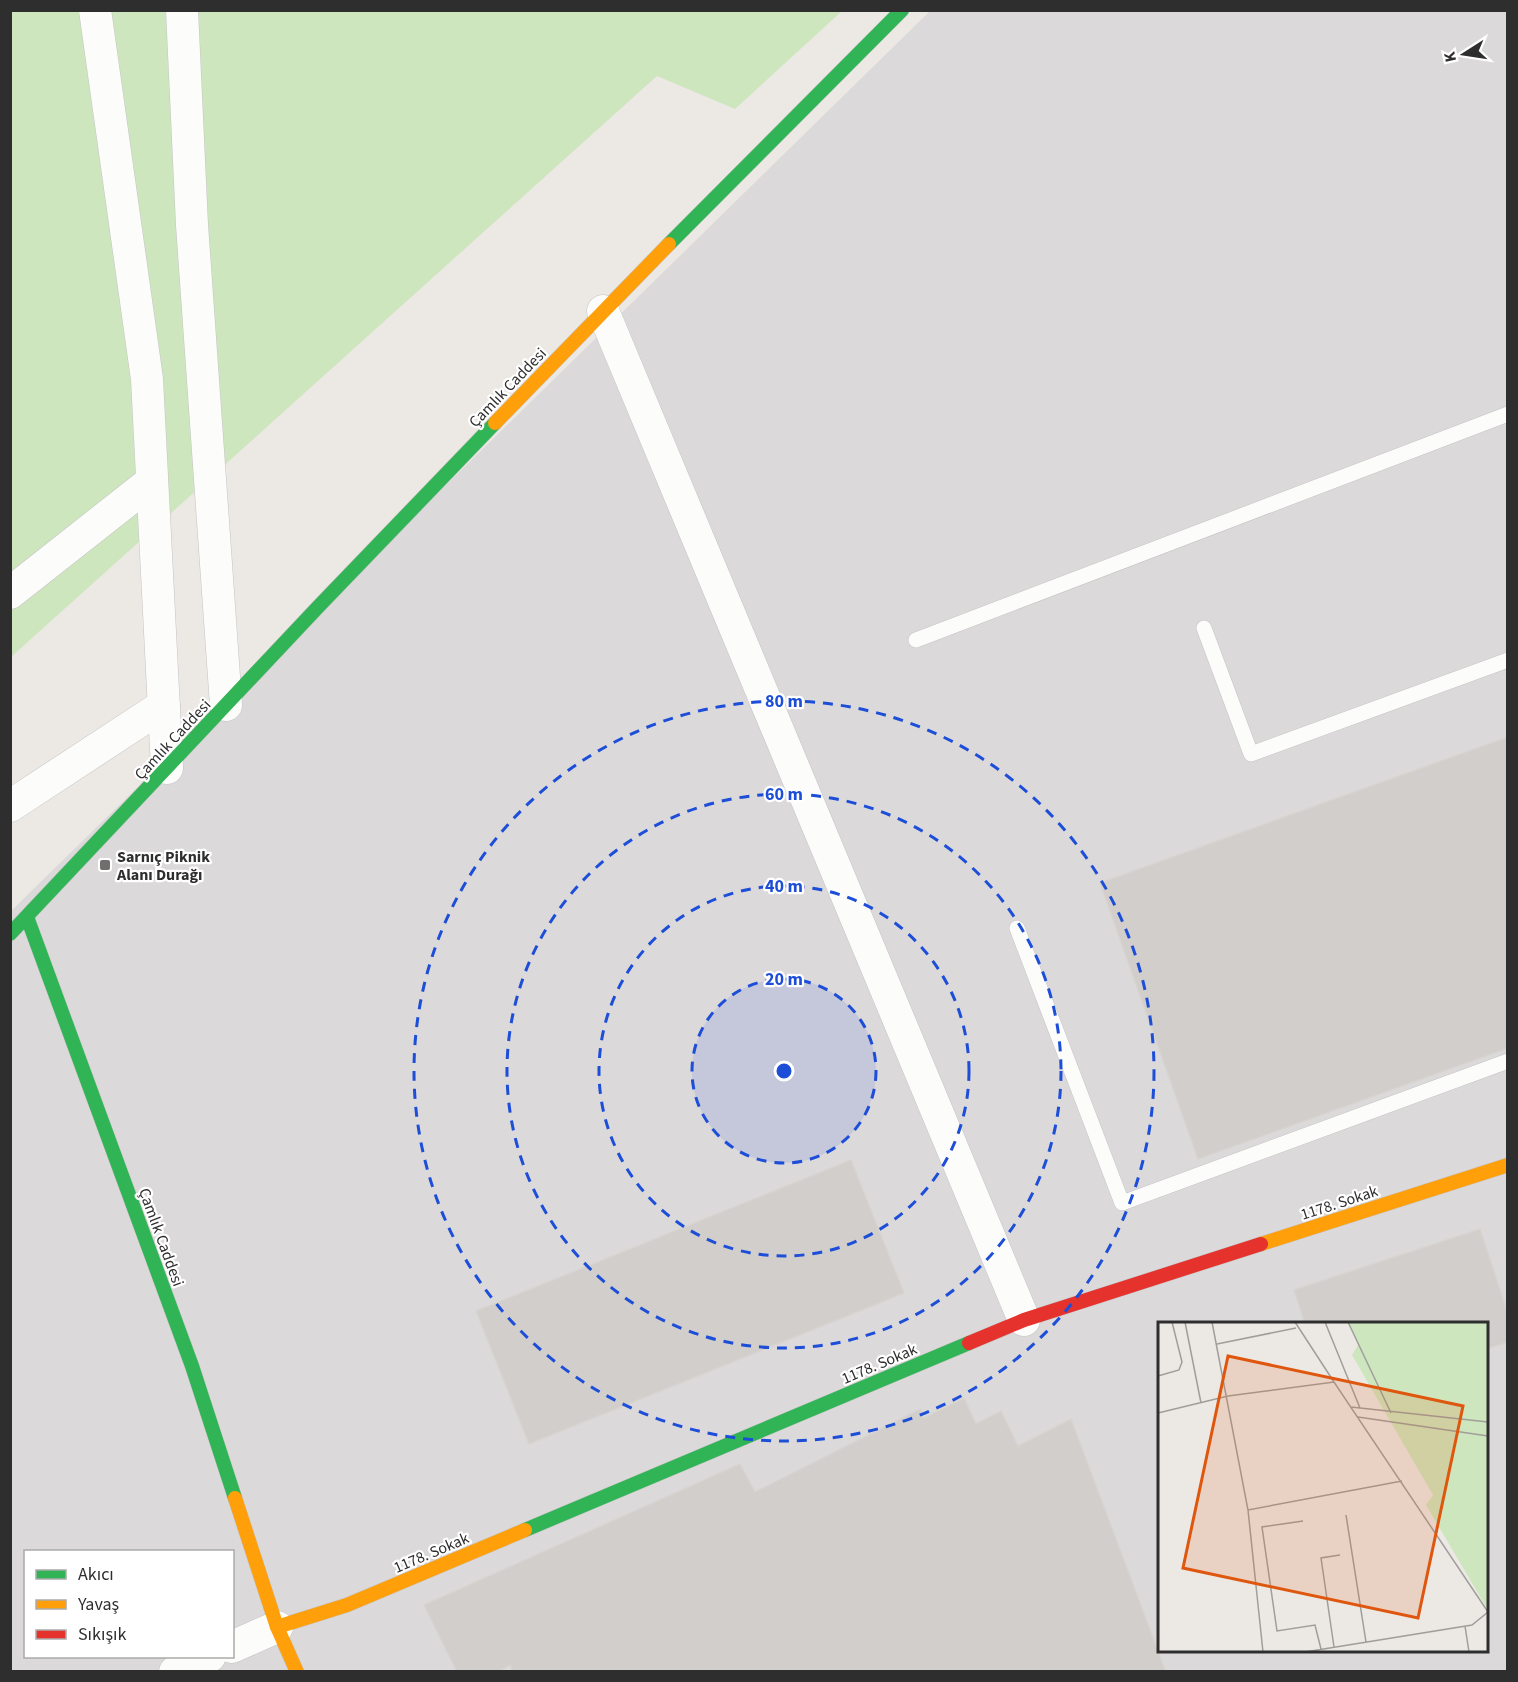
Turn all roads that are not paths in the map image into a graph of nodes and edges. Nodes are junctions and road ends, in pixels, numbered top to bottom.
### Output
1 (95, 10) edge
2 (182, 10) edge
3 (902, 10) edge
4 (603, 311) junction
5 (1508, 414) edge
6 (152, 481) junction
7 (10, 593) edge
8 (1204, 628) dead end
9 (916, 640) dead end
10 (1508, 660) edge
11 (164, 705) junction
12 (226, 705) junction
13 (167, 768) junction
14 (10, 806) edge
15 (27, 917) junction
16 (1017, 928) dead end
17 (10, 934) edge
18 (1508, 1061) edge
19 (1508, 1165) edge
20 (1024, 1320) junction
21 (277, 1627) junction
22 (234, 1646) edge
23 (205, 1658) edge
24 (175, 1671) edge
25 (297, 1671) edge

1 - 6 street
2 - 12 street
3 - 4 main road, Çamlık Caddesi
4 - 12 main road, Çamlık Caddesi
4 - 20 street
5 - 9 lane
6 - 7 street
6 - 11 street
8 - 10 lane
11 - 13 street
11 - 14 street
12 - 13 main road, Çamlık Caddesi
13 - 15 main road, Çamlık Caddesi
15 - 17 main road
15 - 21 main road, Çamlık Caddesi
16 - 18 lane
19 - 20 main road, 1178. Sokak
20 - 21 main road, 1178. Sokak
21 - 22 street
21 - 25 main road, Çamlık Caddesi
23 - 24 street

